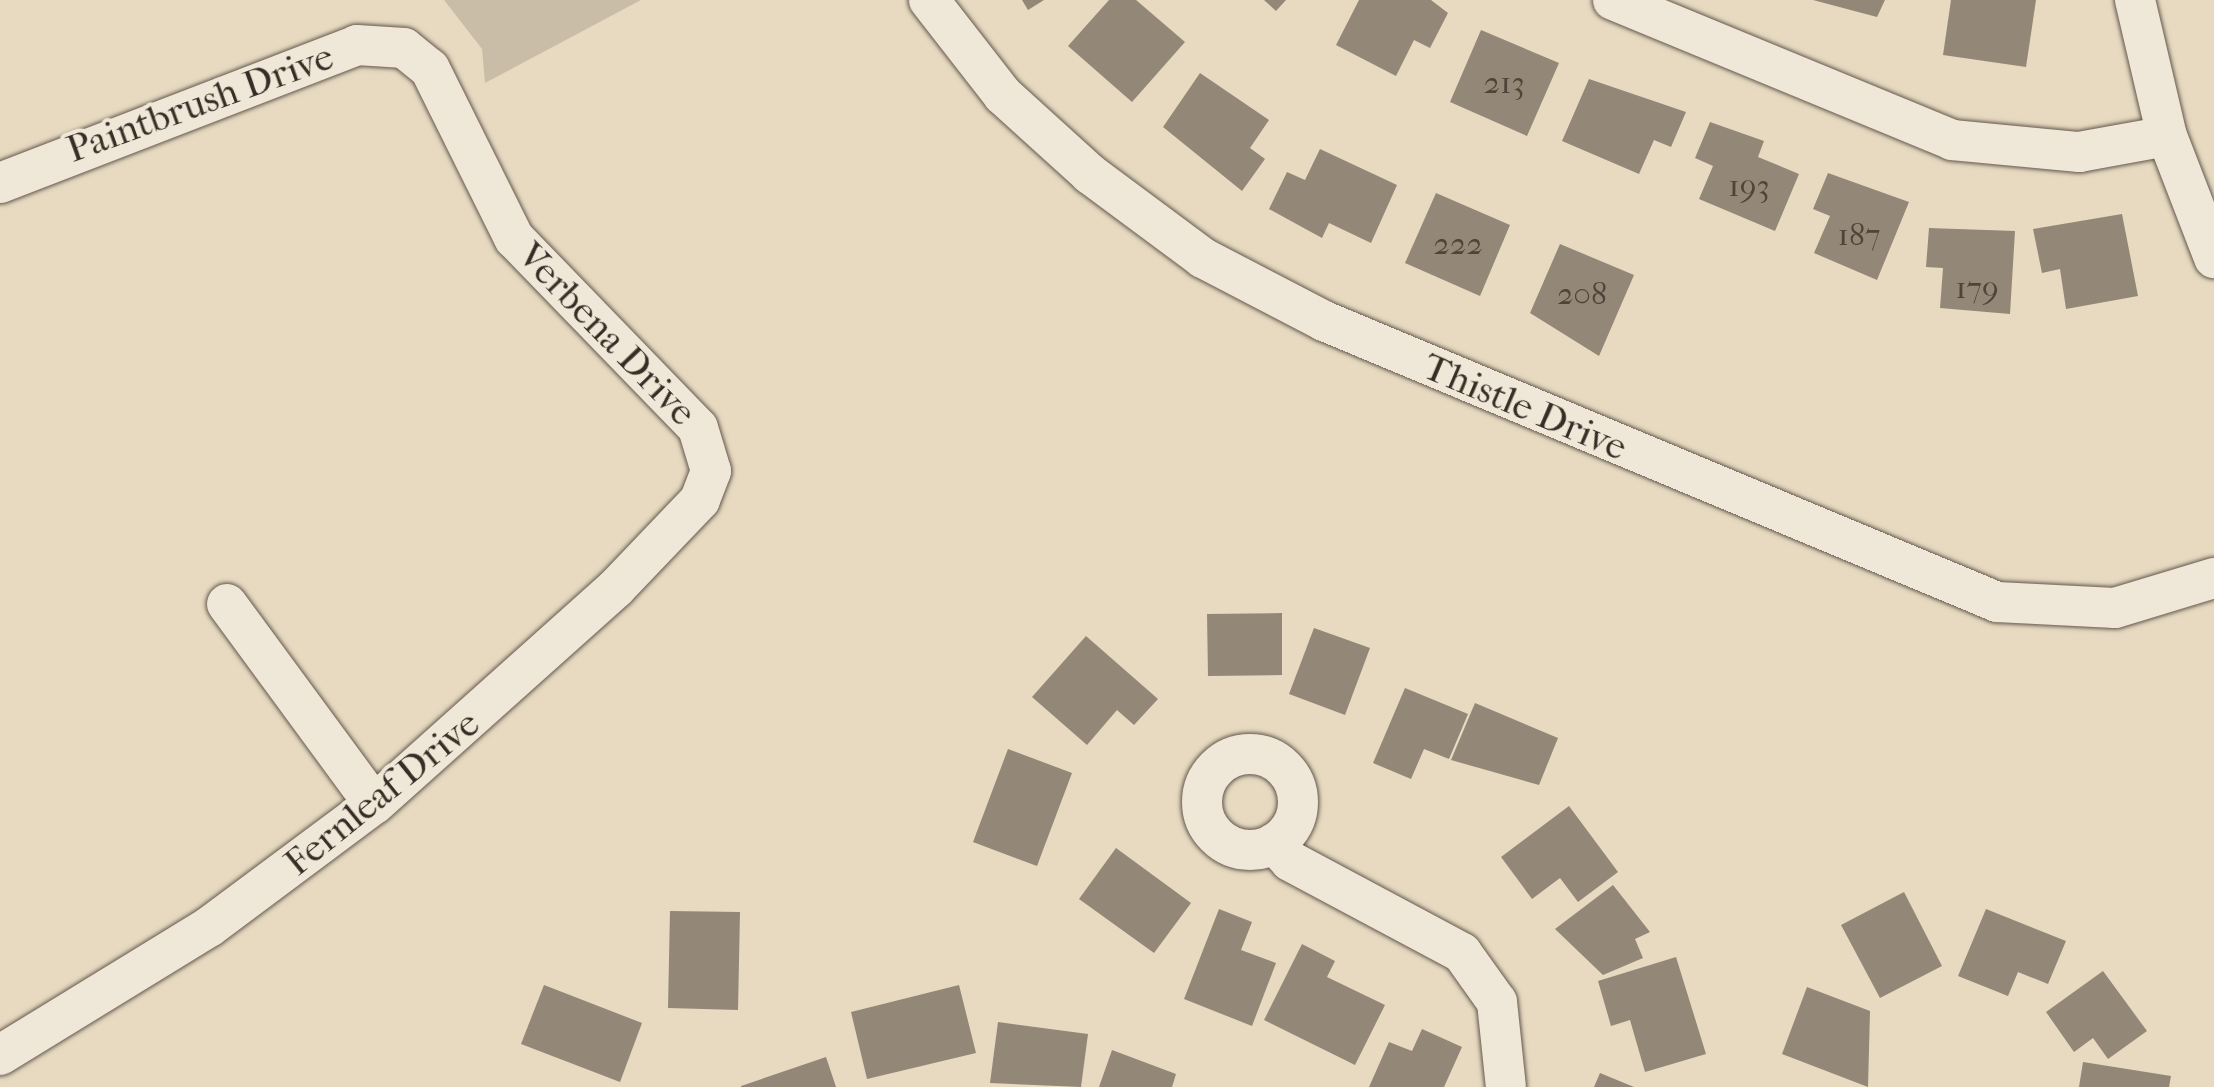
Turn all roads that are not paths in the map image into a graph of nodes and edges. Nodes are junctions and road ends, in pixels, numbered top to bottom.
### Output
1 (930, 0) edge
2 (1613, 0) edge
3 (2135, 0) edge
4 (404, 48) joint
5 (2166, 136) junction
6 (0, 183) edge
7 (2214, 258) edge
8 (711, 471) joint
9 (2214, 578) edge
10 (227, 604) dead end
11 (374, 804) junction
12 (1274, 843) dead end
13 (0, 1056) edge
14 (1506, 1087) edge

1 - 9 street, Thistle Drive
2 - 5 street
3 - 5 street
4 - 6 street, Paintbrush Drive
4 - 8 street, Verbena Drive
5 - 7 street
8 - 11 street, Fernleaf Drive
10 - 11 street
11 - 13 street, Fernleaf Drive
12 - 14 street

